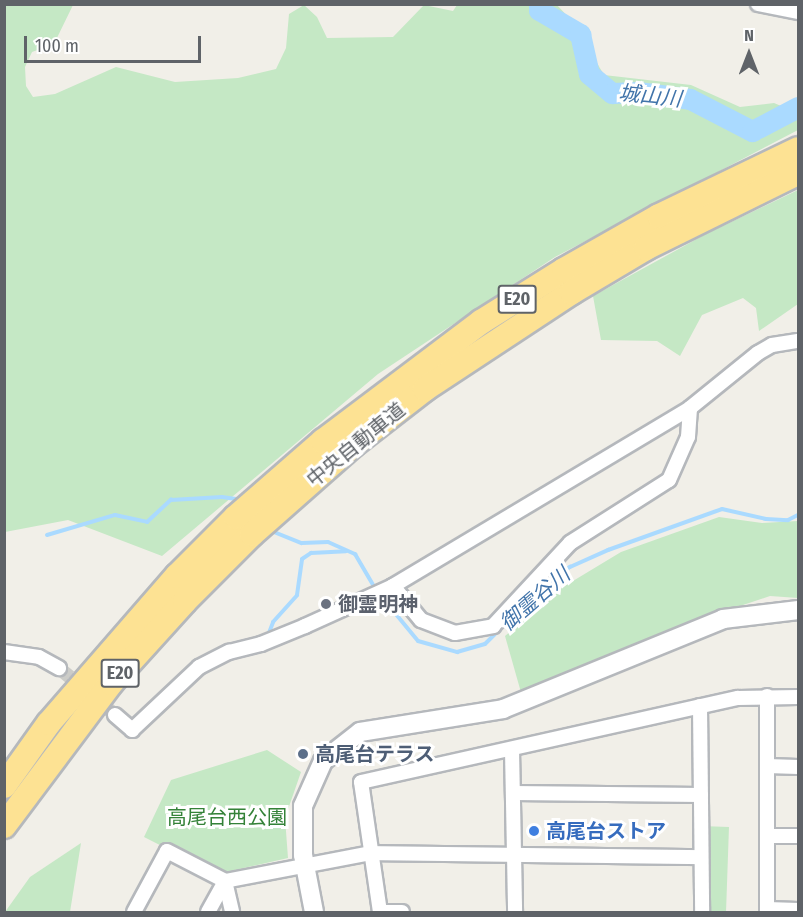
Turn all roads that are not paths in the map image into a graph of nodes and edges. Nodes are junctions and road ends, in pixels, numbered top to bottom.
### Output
1 (758, 4) edge
2 (798, 12) edge
3 (798, 149) edge
4 (798, 173) edge
5 (798, 341) edge
6 (690, 408) junction
7 (272, 500) junction
8 (244, 526) junction
9 (384, 590) junction
10 (798, 610) edge
11 (4, 652) edge
12 (59, 668) tunnel mouth
13 (768, 696) junction
14 (798, 697) edge
15 (700, 706) junction
16 (115, 715) tunnel mouth
17 (512, 750) junction
18 (767, 766) junction
19 (798, 767) edge
20 (4, 786) edge
21 (513, 793) junction
22 (701, 795) junction
23 (4, 826) edge
24 (767, 836) junction
25 (798, 836) edge
26 (370, 853) junction
27 (513, 853) junction
28 (701, 857) junction
29 (305, 864) junction
30 (225, 881) junction
31 (798, 909) edge
32 (767, 911) edge
33 (134, 912) edge
34 (208, 912) edge
35 (232, 912) edge
36 (314, 912) edge
37 (402, 912) edge
38 (515, 912) edge
39 (702, 912) edge

1 - 2 street
3 - 7 highway, 中央自動車道 / E20
4 - 7 highway, 中央自動車道 / E20
5 - 6 street
6 - 9 street
6 - 9 street
7 - 8 highway, 中央自動車道 / E20
8 - 20 highway, 中央自動車道 / E20
8 - 23 highway, 中央自動車道 / E20
9 - 16 street
10 - 29 street
11 - 12 street
13 - 14 street
13 - 15 street
13 - 18 street
15 - 17 street
15 - 22 street
17 - 21 street
17 - 26 street
18 - 19 street
18 - 24 street
21 - 22 street
21 - 27 street
22 - 28 street
24 - 25 street
24 - 32 street
26 - 27 street
26 - 29 street
26 - 37 street
27 - 28 street
27 - 38 street
28 - 39 street
29 - 30 street
29 - 36 street
30 - 33 street
30 - 34 street
30 - 35 street
31 - 32 street

